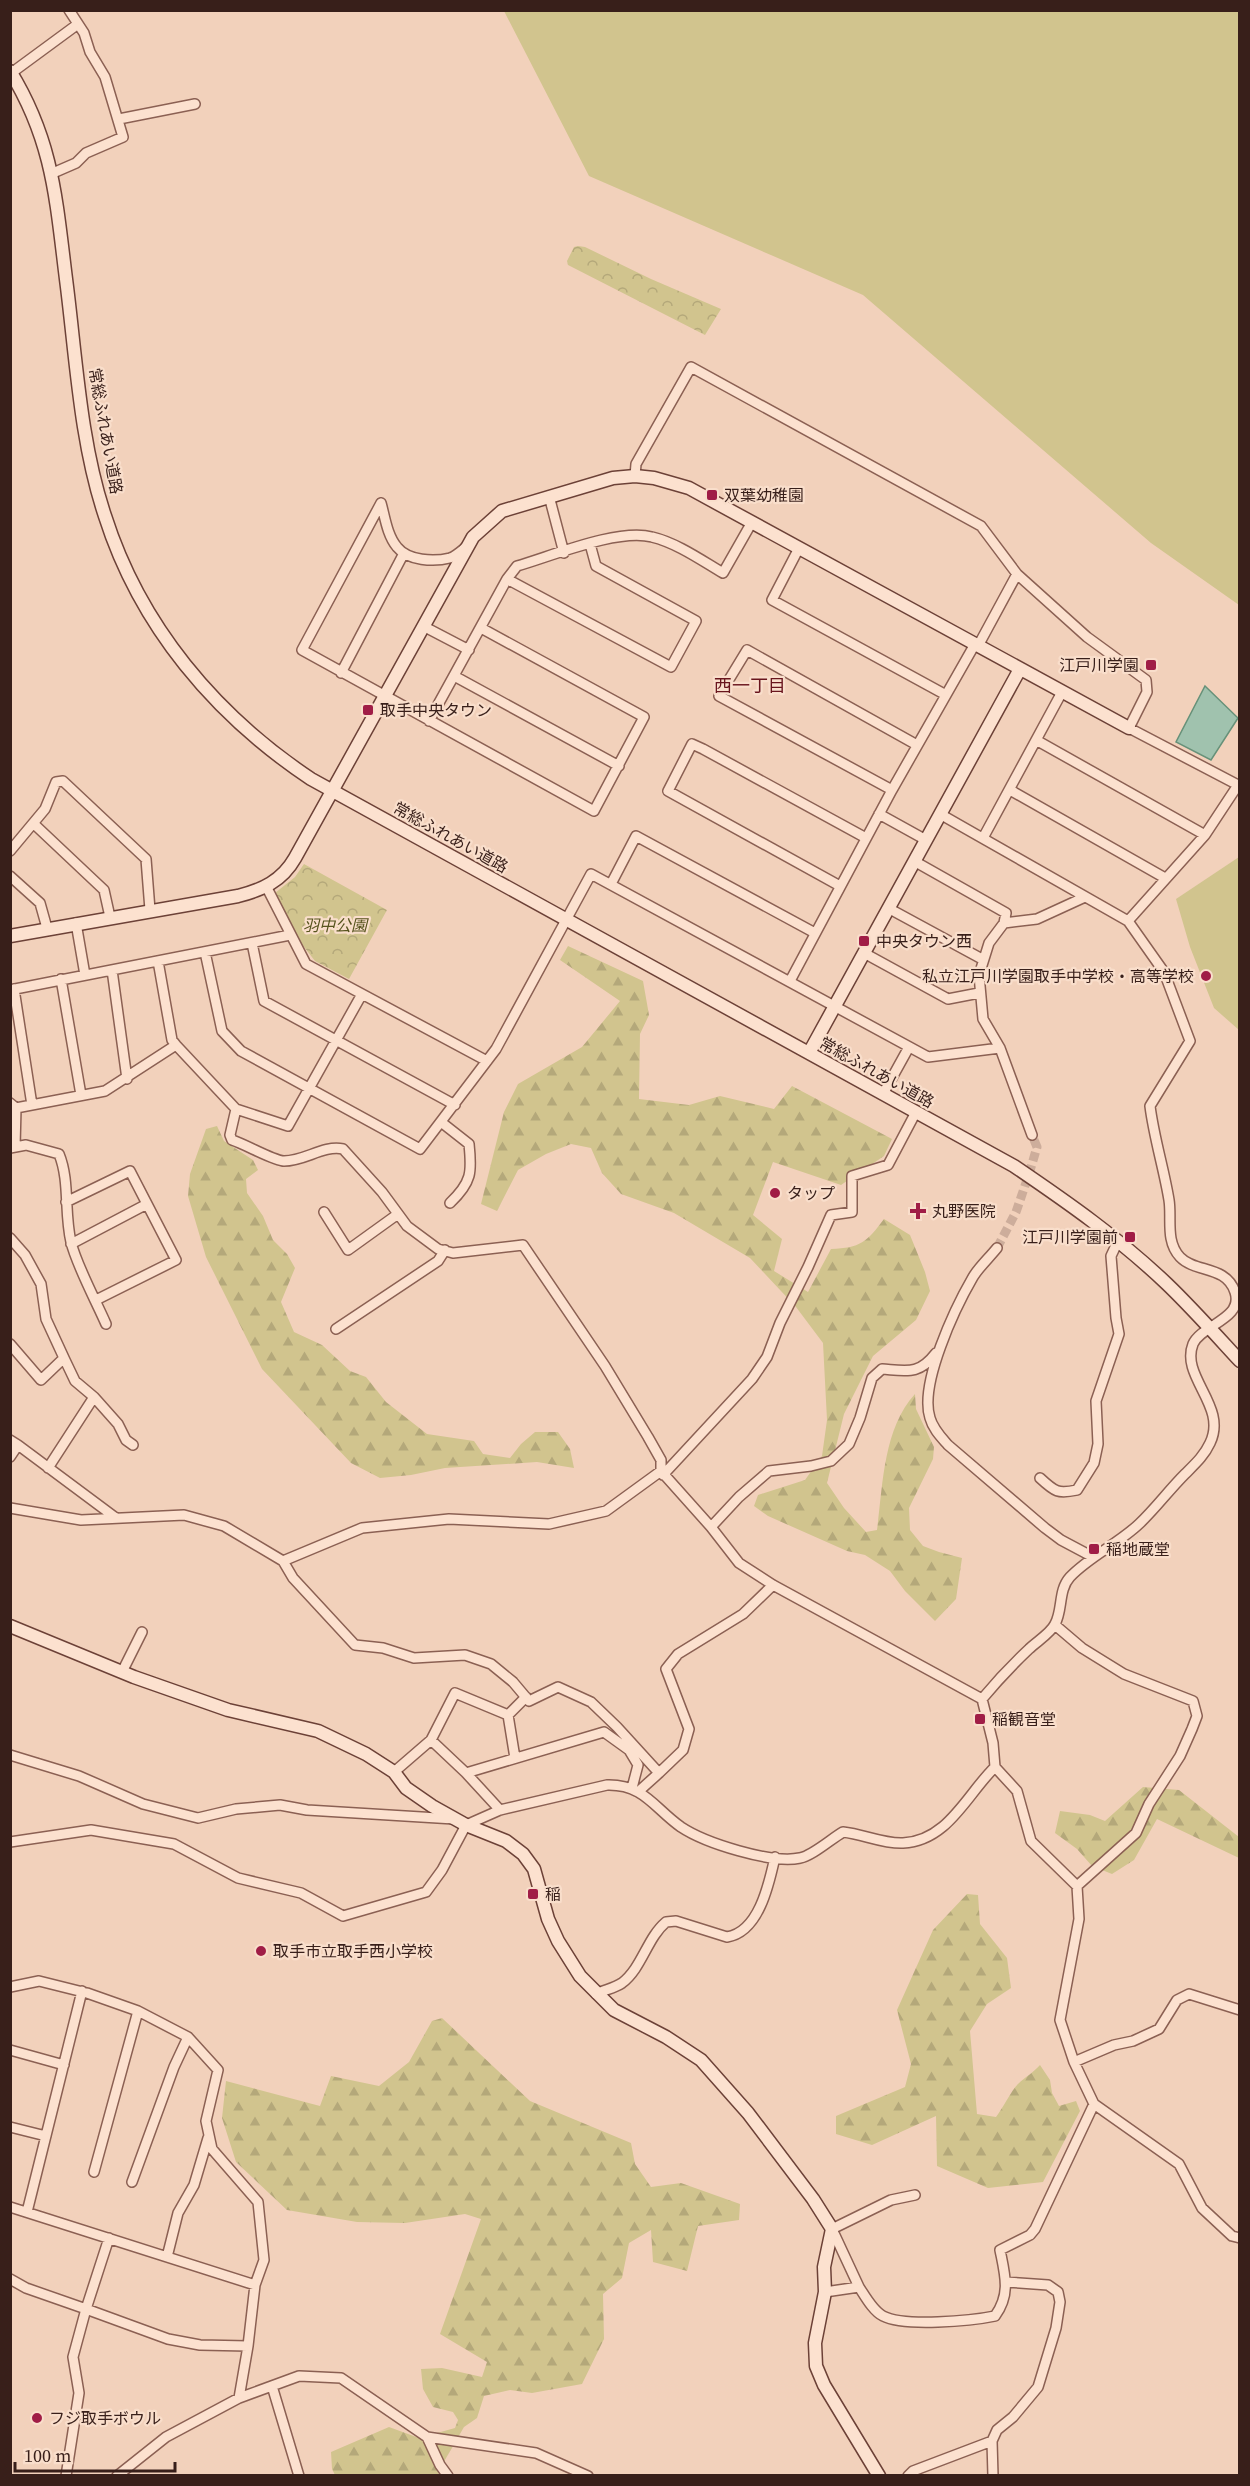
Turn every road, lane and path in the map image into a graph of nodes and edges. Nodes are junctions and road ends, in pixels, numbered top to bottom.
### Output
1 (69, 10) edge
2 (78, 24) junction
3 (11, 72) edge
4 (195, 104) dead end
5 (120, 119) junction
6 (53, 173) junction
7 (635, 476) junction
8 (549, 496) junction
9 (752, 522) junction
10 (590, 544) junction
11 (466, 547) junction
12 (799, 548) junction
13 (404, 553) junction
14 (564, 553) junction
15 (1017, 574) junction
16 (507, 579) junction
17 (423, 626) junction
18 (481, 628) junction
19 (976, 645) junction
20 (469, 650) junction
21 (1020, 669) junction
22 (341, 673) junction
23 (456, 676) junction
24 (1062, 692) junction
25 (946, 695) junction
26 (384, 697) junction
27 (429, 721) junction
28 (1129, 728) junction
29 (1036, 740) junction
30 (917, 745) junction
31 (619, 766) junction
32 (892, 790) junction
33 (1010, 790) junction
34 (332, 791) junction
35 (879, 814) junction
36 (940, 814) junction
37 (34, 824) junction
38 (1205, 835) junction
39 (866, 838) junction
40 (983, 838) junction
41 (926, 840) junction
42 (10, 851) edge
43 (914, 861) junction
44 (10, 876) edge
45 (1165, 878) junction
46 (610, 884) junction
47 (266, 886) junction
48 (840, 886) junction
49 (1085, 897) junction
50 (888, 908) junction
51 (150, 910) junction
52 (110, 917) junction
53 (566, 920) junction
54 (1128, 921) junction
55 (76, 923) junction
56 (1004, 923) junction
57 (46, 928) junction
58 (815, 933) junction
59 (290, 935) junction
60 (10, 936) edge
61 (252, 943) junction
62 (205, 952) junction
63 (864, 953) junction
64 (982, 959) junction
65 (158, 961) junction
66 (112, 970) junction
67 (85, 975) junction
68 (61, 979) junction
69 (790, 981) junction
70 (12, 990) edge
71 (980, 993) junction
72 (362, 994) junction
73 (835, 1005) junction
74 (336, 1041) junction
75 (176, 1046) junction
76 (909, 1047) junction
77 (1000, 1048) junction
78 (809, 1053) junction
79 (487, 1061) junction
80 (127, 1078) junction
81 (310, 1088) junction
82 (883, 1094) junction
83 (81, 1095) junction
84 (32, 1105) junction
85 (455, 1105) junction
86 (13, 1106) edge
87 (236, 1109) junction
88 (916, 1112) junction
89 (441, 1122) junction
90 (1032, 1136) tunnel mouth
91 (13, 1147) edge
92 (66, 1202) junction
93 (450, 1203) dead end
94 (147, 1204) junction
95 (324, 1212) dead end
96 (398, 1214) junction
97 (10, 1238) edge
98 (1118, 1242) junction
99 (71, 1244) junction
100 (997, 1248) tunnel mouth
101 (445, 1250) junction
102 (96, 1300) junction
103 (106, 1324) dead end
104 (1209, 1327) junction
105 (336, 1329) dead end
106 (10, 1344) edge
107 (937, 1351) junction
108 (64, 1358) junction
109 (1239, 1360) edge
110 (94, 1397) junction
111 (14, 1443) edge
112 (134, 1446) dead end
113 (10, 1457) edge
114 (48, 1468) junction
115 (662, 1473) junction
116 (1040, 1478) dead end
117 (10, 1508) edge
118 (116, 1518) junction
119 (711, 1527) junction
120 (1093, 1557) junction
121 (283, 1561) junction
122 (772, 1585) junction
123 (1055, 1625) junction
124 (10, 1626) edge
125 (142, 1632) dead end
126 (122, 1672) junction
127 (526, 1697) junction
128 (982, 1698) junction
129 (508, 1715) junction
130 (431, 1740) junction
131 (10, 1755) edge
132 (515, 1758) junction
133 (995, 1767) junction
134 (394, 1772) junction
135 (466, 1773) junction
136 (658, 1773) junction
137 (635, 1789) junction
138 (500, 1810) junction
139 (461, 1822) junction
140 (10, 1842) edge
141 (775, 1857) junction
142 (1077, 1886) junction
143 (10, 1987) edge
144 (82, 1991) junction
145 (596, 1994) junction
146 (1239, 2010) edge
147 (138, 2011) junction
148 (188, 2037) junction
149 (10, 2050) edge
150 (1074, 2062) junction
151 (64, 2065) junction
152 (1094, 2104) junction
153 (10, 2127) edge
154 (209, 2135) junction
155 (46, 2136) junction
156 (94, 2172) dead end
157 (132, 2182) dead end
158 (915, 2195) dead end
159 (10, 2206) edge
160 (27, 2212) junction
161 (832, 2229) junction
162 (109, 2238) junction
163 (1239, 2238) edge
164 (167, 2257) junction
165 (10, 2279) edge
166 (1006, 2282) junction
167 (255, 2285) junction
168 (859, 2287) junction
169 (825, 2292) junction
170 (86, 2309) junction
171 (248, 2346) junction
172 (272, 2386) junction
173 (239, 2398) junction
174 (427, 2437) junction
175 (992, 2441) junction
176 (66, 2475) edge
177 (117, 2475) edge
178 (299, 2475) edge
179 (448, 2475) edge
180 (588, 2475) edge
181 (879, 2475) edge
182 (908, 2475) edge
183 (993, 2475) edge

1 - 2 street
2 - 3 street
2 - 5 street
3 - 6 street, 常総ふれあい道路
4 - 5 street
5 - 6 street
6 - 34 street, 常総ふれあい道路
7 - 8 street
7 - 9 street
7 - 15 street
8 - 11 street
8 - 14 street
9 - 10 street
9 - 12 street
10 - 14 street
10 - 16 street
11 - 13 street
11 - 17 street
12 - 19 street
12 - 25 street
13 - 22 street
13 - 22 street
14 - 16 street
15 - 19 street
15 - 28 street
16 - 18 street
17 - 20 street
17 - 26 street
18 - 20 street
18 - 31 street
19 - 21 street
19 - 25 street
20 - 23 street
21 - 24 street
21 - 36 street
22 - 26 street
23 - 27 street
23 - 31 street
24 - 28 street
24 - 29 street
25 - 30 street
26 - 27 street
26 - 34 street
27 - 31 street
28 - 38 street
29 - 33 street
29 - 38 street
30 - 32 street
30 - 32 street
32 - 35 street
33 - 40 street
33 - 45 street
34 - 47 street
34 - 53 street, 常総ふれあい道路
35 - 39 street
35 - 41 street
36 - 40 street
36 - 41 street
37 - 42 street
37 - 51 street
37 - 52 street
38 - 45 street
39 - 48 street
39 - 48 street
40 - 49 street
41 - 43 street
43 - 50 street
43 - 56 street
44 - 57 street
45 - 54 street
46 - 53 street
46 - 58 street
46 - 69 street
47 - 51 street
47 - 59 street
48 - 58 street
49 - 54 street
49 - 56 street
50 - 63 street
50 - 64 street
51 - 52 street
52 - 55 street
53 - 78 street, 常総ふれあい道路
53 - 79 street
54 - 104 street
55 - 57 street
55 - 67 street
56 - 64 street
57 - 60 street
58 - 69 street
59 - 61 street
59 - 72 street
61 - 62 street
61 - 74 street
62 - 65 street
62 - 81 street
63 - 71 street
63 - 73 street
64 - 71 street
65 - 66 street
65 - 75 street
66 - 67 street
66 - 80 street
67 - 68 street
68 - 70 street
68 - 83 street
69 - 73 street
70 - 84 street
71 - 77 street
72 - 74 street
72 - 79 street
73 - 76 street
73 - 78 street
74 - 81 street
74 - 85 street
75 - 80 street
75 - 87 street
76 - 77 street
76 - 82 street
77 - 90 street
78 - 82 street, 常総ふれあい道路
79 - 85 street
80 - 83 street
81 - 87 street
81 - 89 street
82 - 88 street, 常総ふれあい道路
83 - 84 street
84 - 86 street
85 - 89 street
86 - 91 street
87 - 96 street
88 - 98 street, 常総ふれあい道路
88 - 115 street
89 - 93 street
91 - 92 street
92 - 94 street
92 - 99 street
94 - 99 street
94 - 102 street
95 - 96 street
96 - 101 street
97 - 108 street
98 - 104 street, 常総ふれあい道路
98 - 116 street
99 - 102 street
100 - 107 street
101 - 105 street
101 - 115 street
102 - 103 street
104 - 109 street, 常総ふれあい道路
104 - 120 street
106 - 108 street
107 - 119 street
107 - 120 street
108 - 110 street
110 - 112 street
110 - 114 street
111 - 113 street
111 - 114 street
114 - 118 street
115 - 119 street
115 - 121 street
117 - 118 street
118 - 121 street
119 - 122 street
120 - 123 street
121 - 127 street
122 - 128 street
122 - 136 street
123 - 128 street
123 - 142 street
124 - 126 street
125 - 126 street
126 - 134 street
127 - 129 street
127 - 136 street
128 - 133 street
129 - 130 street
129 - 132 street
130 - 134 street
130 - 135 street
131 - 139 street
132 - 135 street
132 - 137 street
133 - 141 street
133 - 142 street
134 - 139 street
135 - 138 street
136 - 137 street
137 - 138 street
137 - 141 street
138 - 139 street
139 - 140 street
139 - 145 street
141 - 145 street
142 - 150 street
143 - 144 street
144 - 147 street
144 - 151 street
145 - 161 street
146 - 150 street
147 - 148 street
147 - 156 street
148 - 154 street
148 - 157 street
149 - 151 street
150 - 152 street
151 - 155 street
152 - 163 street
152 - 166 street
153 - 155 street
154 - 164 street
154 - 167 street
155 - 160 street
158 - 161 street
159 - 160 street
160 - 162 street
161 - 168 street
161 - 169 street
162 - 164 street
162 - 170 street
164 - 167 street
165 - 170 street
166 - 168 street
166 - 175 street
167 - 171 street
168 - 169 street
169 - 181 street
170 - 171 street
170 - 176 street
171 - 173 street
172 - 173 street
172 - 174 street
172 - 178 street
173 - 177 street
174 - 179 street
174 - 180 street
175 - 182 street
175 - 183 street

